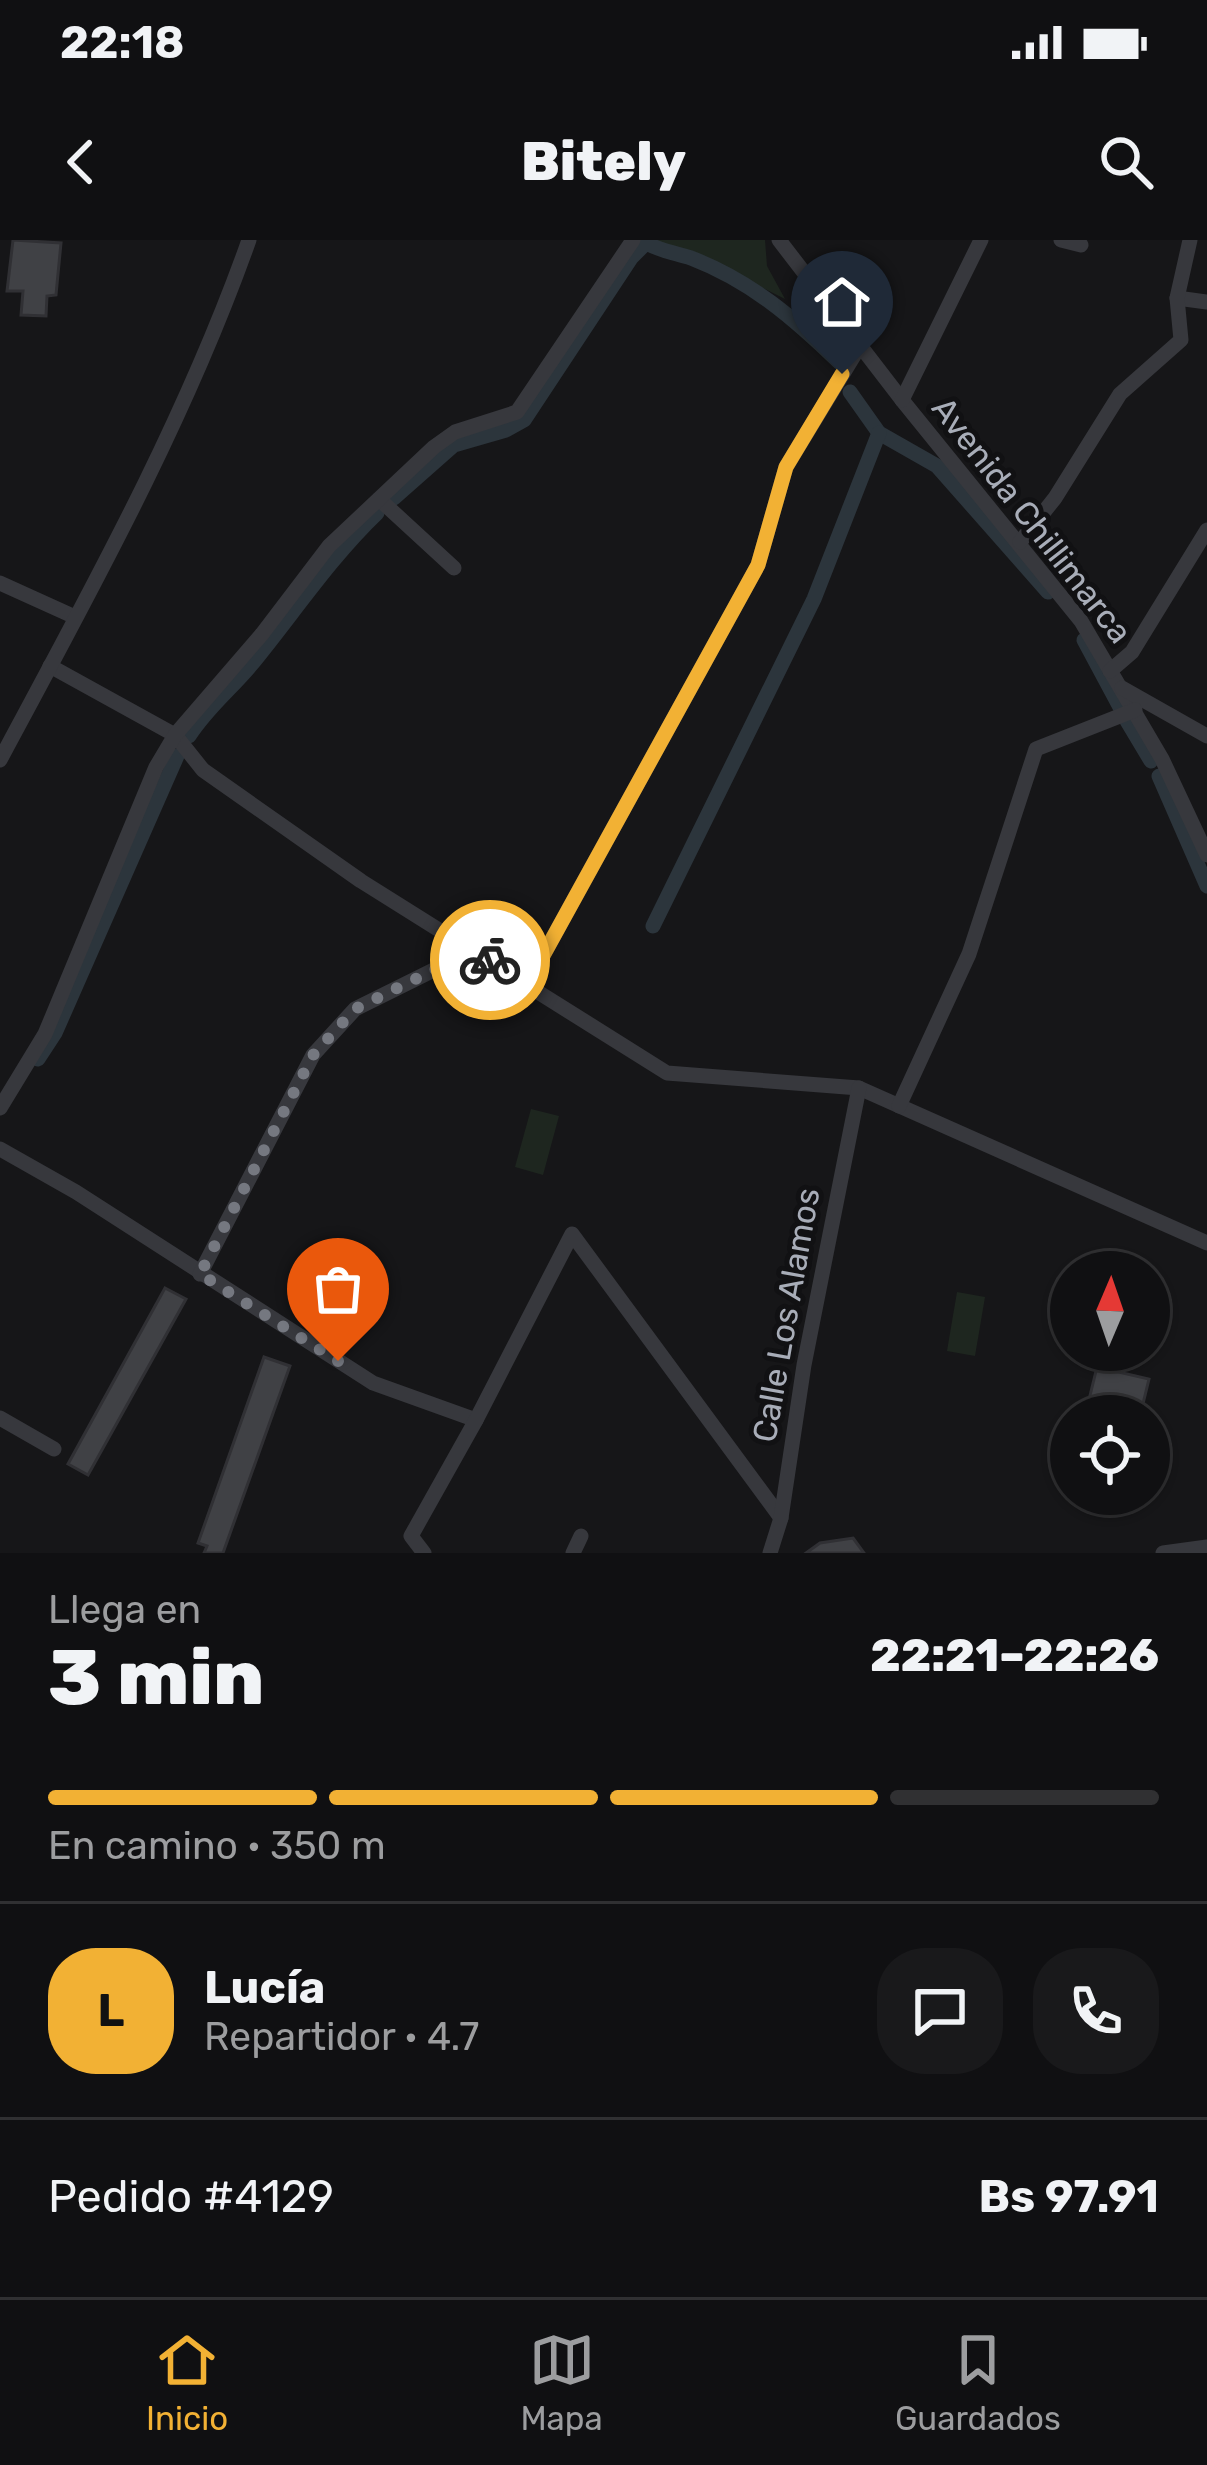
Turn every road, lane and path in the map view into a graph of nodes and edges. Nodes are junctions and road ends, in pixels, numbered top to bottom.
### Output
1 (250, 240) edge
2 (633, 240) edge
3 (779, 240) edge
4 (981, 240) edge
5 (1061, 240) edge
6 (1190, 240) edge
7 (1081, 245) dead end
8 (1177, 298) junction
9 (1207, 302) edge
10 (861, 344) junction
11 (902, 400) junction
12 (379, 499) junction
13 (1207, 530) edge
14 (1019, 542) junction
15 (454, 568) dead end
16 (0, 583) edge
17 (75, 617) junction
18 (50, 666) junction
19 (1111, 671) junction
20 (1122, 688) junction
21 (1135, 710) junction
22 (175, 735) junction
23 (1207, 736) edge
24 (0, 760) edge
25 (1207, 855) edge
26 (474, 950) junction
27 (528, 983) junction
28 (860, 1088) junction
29 (899, 1106) junction
30 (0, 1108) edge
31 (0, 1149) edge
32 (1207, 1243) edge
33 (200, 1274) junction
34 (0, 1418) edge
35 (476, 1420) junction
36 (54, 1449) dead end
37 (781, 1518) junction
38 (581, 1536) dead end
39 (1207, 1547) edge
40 (424, 1553) edge
41 (572, 1553) edge
42 (770, 1553) edge
43 (1163, 1553) edge

1 - 17 street
2 - 12 street
3 - 10 street, Avenida Chillimarca
4 - 11 street
5 - 7 street
6 - 8 street
8 - 9 street
8 - 14 street
10 - 11 street, Avenida Chillimarca
10 - 27 street
11 - 14 street, Avenida Chillimarca
12 - 15 street
12 - 22 street
13 - 19 street
14 - 19 street, Avenida Chillimarca
16 - 17 street
17 - 18 street
18 - 22 street
18 - 24 street
19 - 20 street, Avenida Chillimarca
20 - 21 street, Avenida Chillimarca
20 - 23 street
21 - 25 street, Avenida Chillimarca
21 - 29 street
22 - 26 street
22 - 30 street
26 - 27 street
26 - 33 street
27 - 28 street
28 - 29 street
28 - 37 street, Calle Los Alamos
29 - 32 street
31 - 33 street
33 - 35 street
34 - 36 street
35 - 37 street
35 - 40 street
37 - 42 street, Calle Los Alamos
38 - 41 street
39 - 43 street

